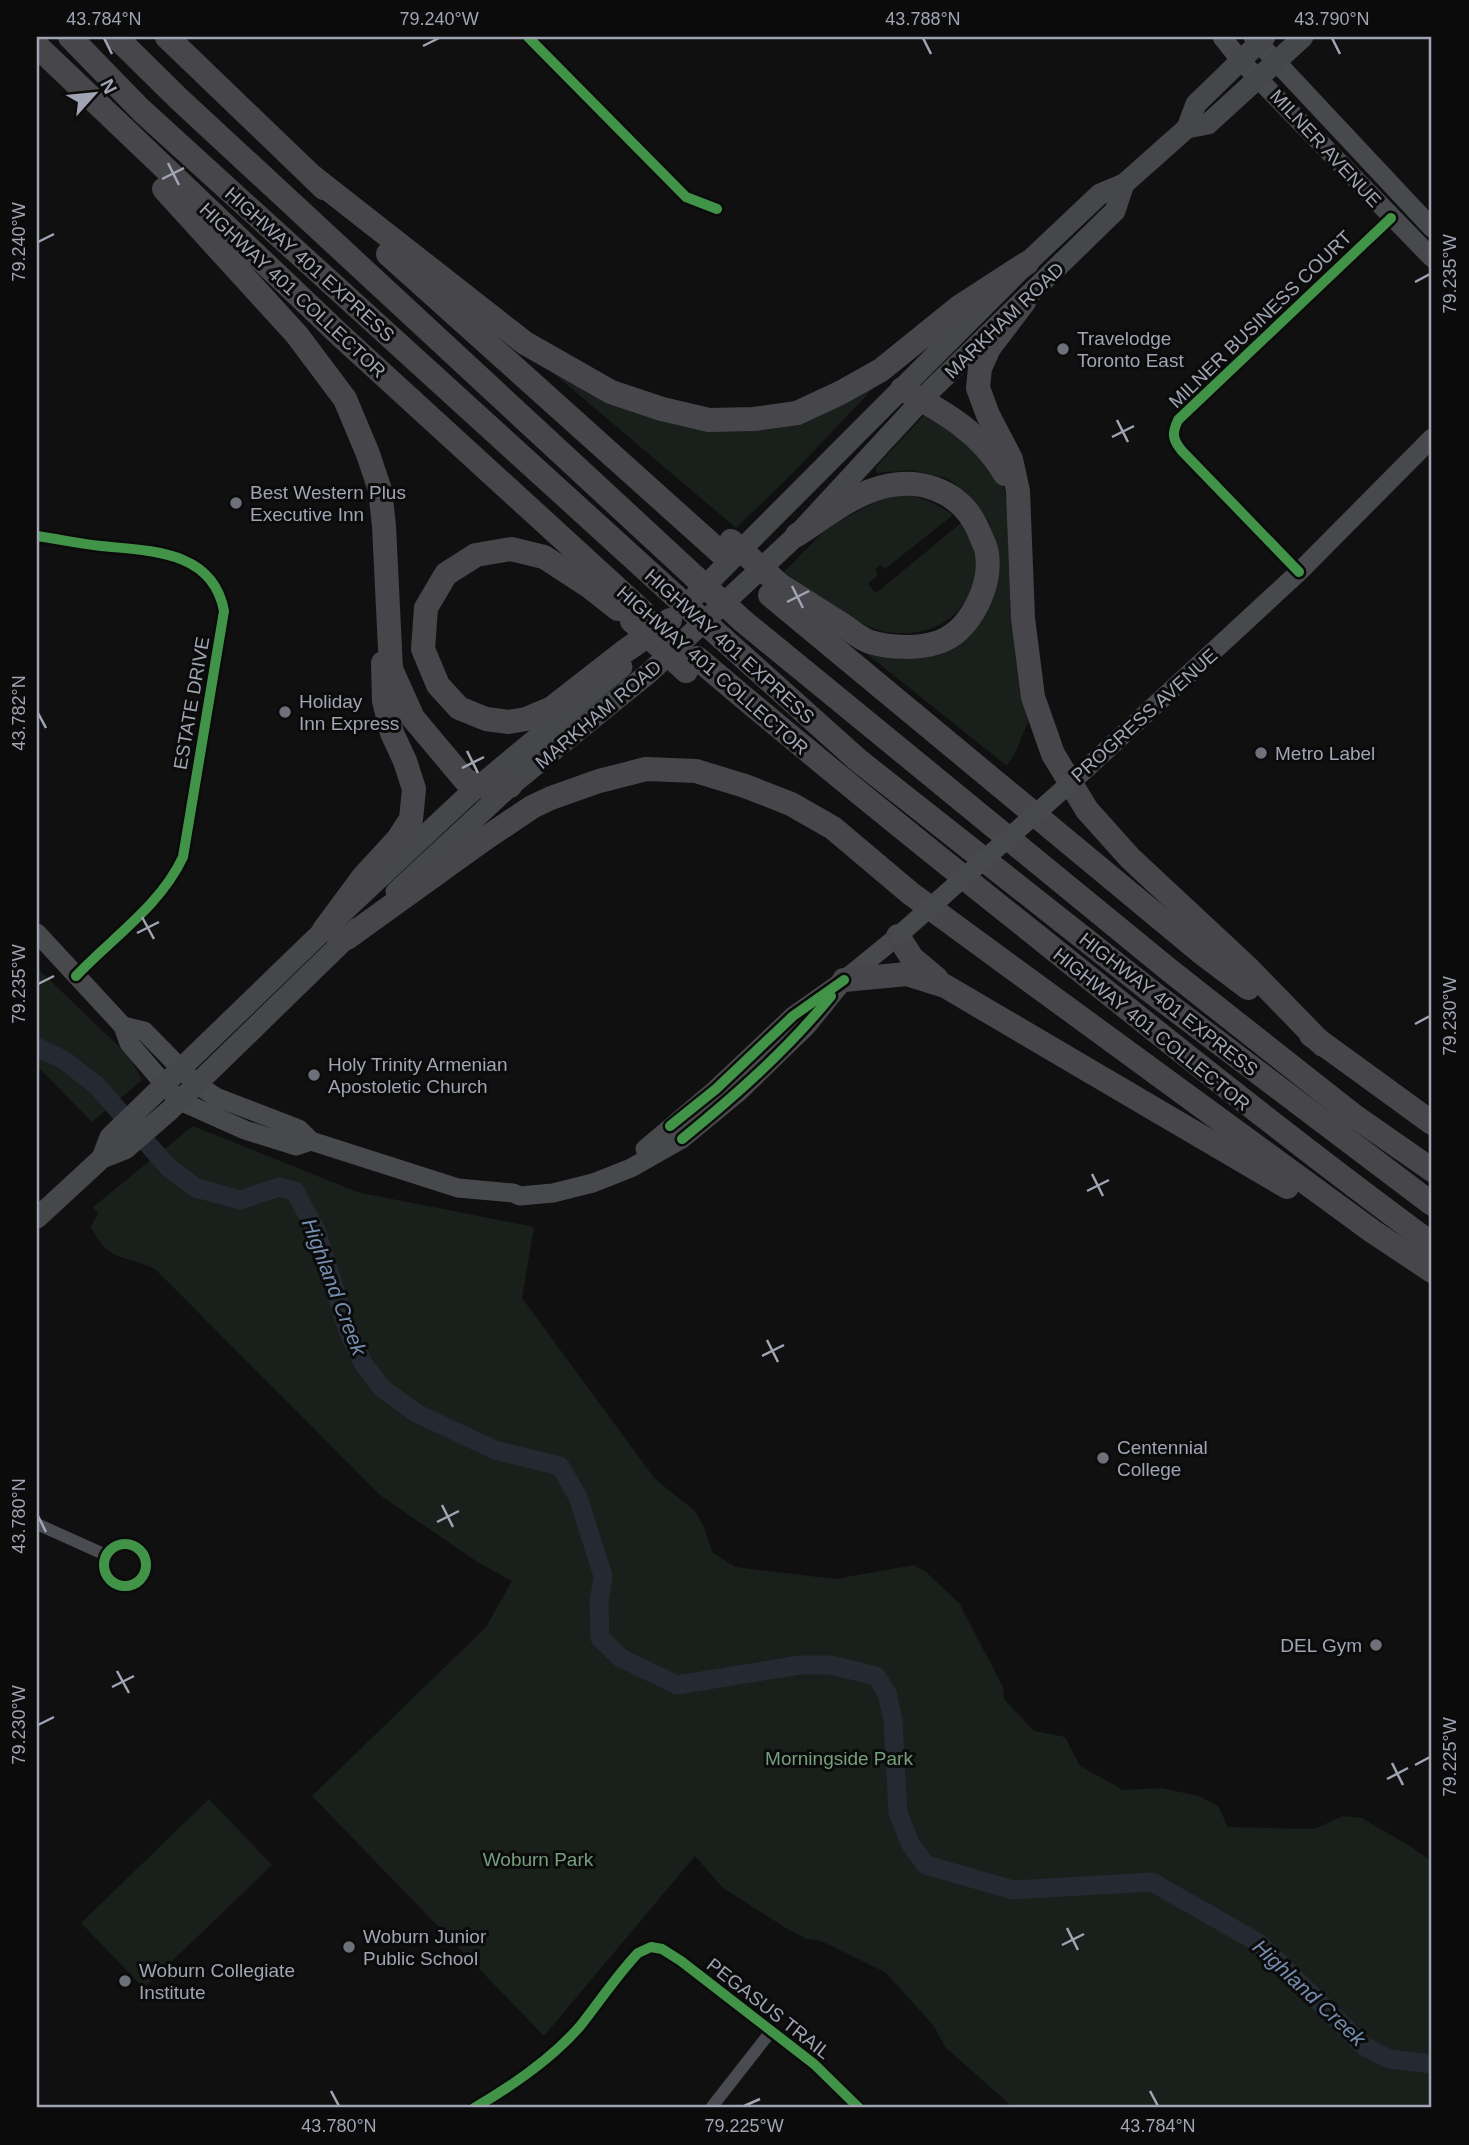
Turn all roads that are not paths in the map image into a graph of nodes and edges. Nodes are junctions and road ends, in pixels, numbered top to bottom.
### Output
1 (70, 37) edge
2 (116, 37) edge
3 (167, 37) edge
4 (528, 37) edge
5 (1222, 37) edge
6 (1303, 37) edge
7 (1259, 39) edge
8 (37, 46) edge
9 (1276, 60) junction
10 (1241, 61) junction
11 (1258, 77) junction
12 (1187, 128) junction
13 (135, 142) junction
14 (313, 177) junction
15 (1124, 184) junction
16 (717, 209) dead end
17 (1391, 218) junction
18 (1432, 228) edge
19 (1432, 258) edge
20 (1027, 262) junction
21 (1024, 302) junction
22 (912, 394) junction
23 (1432, 438) edge
24 (1019, 523) junction
25 (797, 535) junction
26 (37, 536) edge
27 (1299, 572) junction
28 (775, 590) junction
29 (387, 599) junction
30 (637, 616) junction
31 (670, 620) junction
32 (479, 786) junction
33 (510, 786) junction
34 (37, 933) edge
35 (335, 934) junction
36 (898, 936) junction
37 (76, 976) junction
38 (844, 979) junction
39 (945, 986) junction
40 (1323, 1045) junction
41 (735, 1072) junction
42 (180, 1085) junction
43 (739, 1092) junction
44 (1432, 1123) edge
45 (654, 1151) junction
46 (1432, 1170) edge
47 (1432, 1204) edge
48 (37, 1218) edge
49 (1371, 1231) junction
50 (1432, 1244) edge
51 (1432, 1271) edge
52 (37, 1524) edge
53 (106, 1555) dead end
54 (772, 2030) junction
55 (474, 2108) edge
56 (711, 2108) edge
57 (859, 2108) edge

1 - 47 highway, HIGHWAY 401 EXPRESS, bridge
2 - 46 highway, HIGHWAY 401 EXPRESS, bridge
3 - 14 highway
4 - 16 street
5 - 10 main road, MILNER AVENUE
6 - 9 main road, MARKHAM ROAD
7 - 9 main road, MILNER AVENUE
7 - 10 main road, MARKHAM ROAD
8 - 13 highway, HIGHWAY 401 COLLECTOR
9 - 11 main road, MARKHAM ROAD
9 - 18 main road, MILNER AVENUE
10 - 11 main road, MILNER AVENUE
10 - 12 main road, MARKHAM ROAD
11 - 12 main road, MARKHAM ROAD
11 - 17 main road, MILNER AVENUE
12 - 15 main road, MARKHAM ROAD
13 - 29 highway
13 - 30 highway, HIGHWAY 401 COLLECTOR
14 - 20 highway
14 - 28 highway, bridge
15 - 20 main road, MARKHAM ROAD
15 - 21 main road, MARKHAM ROAD
17 - 19 main road, MILNER AVENUE
17 - 27 street, MILNER BUSINESS COURT
20 - 22 main road, MARKHAM ROAD
21 - 22 main road, MARKHAM ROAD
21 - 24 highway
22 - 24 highway
22 - 25 main road, MARKHAM ROAD
22 - 31 main road, MARKHAM ROAD
23 - 27 main road, PROGRESS AVENUE
24 - 40 highway
25 - 28 highway
25 - 33 main road, MARKHAM ROAD
26 - 37 street, ESTATE DRIVE
27 - 36 main road, PROGRESS AVENUE, bridge
28 - 40 highway
29 - 32 highway
29 - 35 highway
30 - 31 highway
30 - 50 highway, HIGHWAY 401 COLLECTOR
31 - 32 main road, MARKHAM ROAD
32 - 33 highway
32 - 35 main road, MARKHAM ROAD
33 - 35 main road, MARKHAM ROAD
34 - 37 main road, PROGRESS AVENUE
35 - 42 main road, MARKHAM ROAD
35 - 49 highway
36 - 38 main road, PROGRESS AVENUE
36 - 39 highway
37 - 42 main road, PROGRESS AVENUE
38 - 39 highway
38 - 41 main road, PROGRESS AVENUE
38 - 43 main road, PROGRESS AVENUE
39 - 49 highway
40 - 44 highway
41 - 43 main road
41 - 45 main road, PROGRESS AVENUE
42 - 45 main road, PROGRESS AVENUE
42 - 48 main road, MARKHAM ROAD
43 - 45 main road, PROGRESS AVENUE
49 - 51 highway
52 - 53 street
54 - 55 street, PEGASUS TRAIL
54 - 56 street
54 - 57 street, PEGASUS TRAIL

